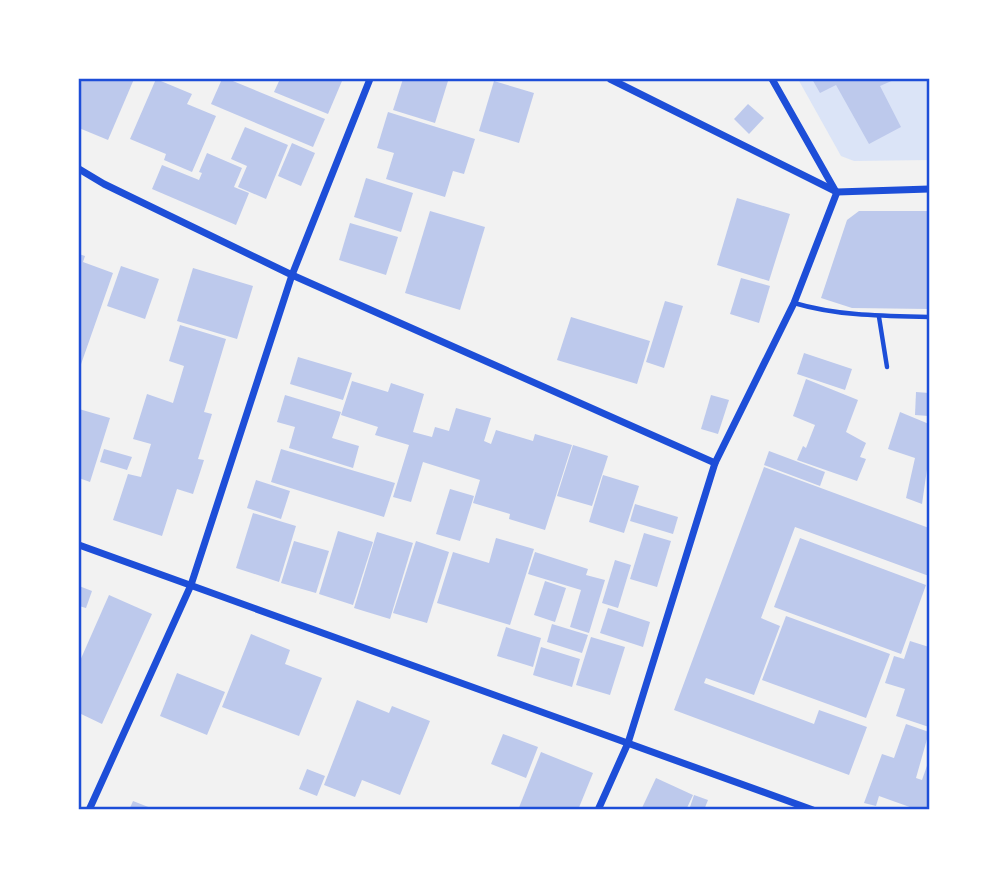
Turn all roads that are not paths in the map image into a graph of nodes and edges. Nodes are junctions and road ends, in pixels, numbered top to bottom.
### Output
1 (370, 79) edge
2 (610, 79) edge
3 (772, 79) edge
4 (79, 169) edge
5 (929, 189) edge
6 (837, 192) junction
7 (292, 275) junction
8 (794, 303) junction
9 (879, 317) junction
10 (929, 317) edge
11 (887, 368) dead end
12 (715, 463) junction
13 (79, 545) edge
14 (191, 585) junction
15 (628, 743) junction
16 (89, 810) edge
17 (598, 810) edge
18 (813, 810) edge

1 - 7 street
2 - 6 street
3 - 6 street
4 - 7 street
5 - 6 street
6 - 8 street
7 - 12 street
7 - 14 street
8 - 9 lane
8 - 12 street
9 - 10 lane
9 - 11 lane
12 - 15 street
13 - 14 street
14 - 15 street
14 - 16 street
15 - 17 street
15 - 18 street

